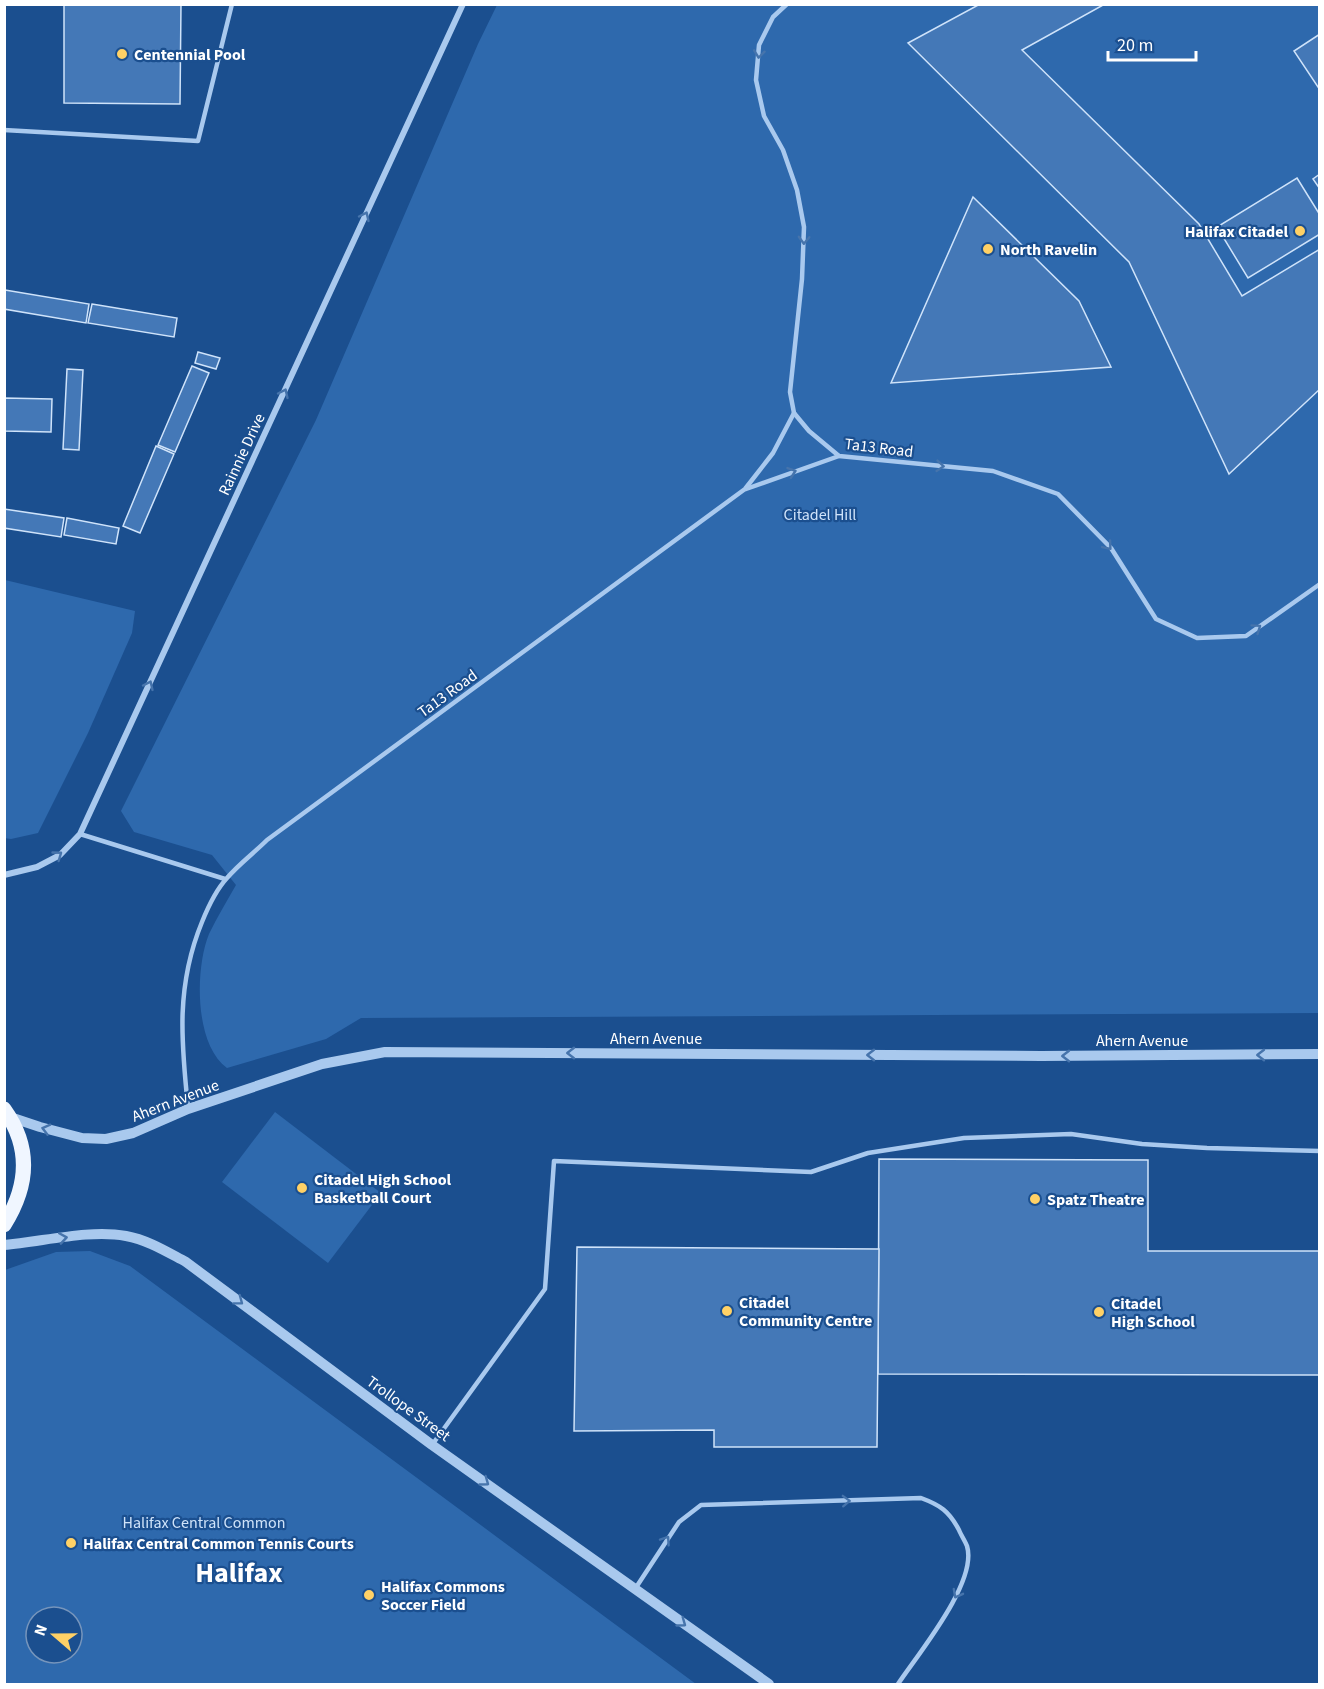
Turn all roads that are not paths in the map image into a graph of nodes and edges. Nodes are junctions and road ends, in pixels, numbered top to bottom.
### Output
1 (232, 4) edge
2 (463, 4) edge
3 (787, 4) edge
4 (4, 130) edge
5 (794, 413) junction
6 (840, 456) junction
7 (746, 489) junction
8 (1320, 584) edge
9 (80, 834) junction
10 (4, 875) edge
11 (225, 879) junction
12 (1320, 1054) edge
13 (188, 1109) junction
14 (7, 1113) edge
15 (1320, 1151) edge
16 (4, 1225) edge
17 (4, 1245) edge
18 (432, 1445) junction
19 (635, 1589) junction
20 (769, 1684) edge
21 (898, 1684) edge

1 - 4 lane
9 -> 2 street, Rainnie Drive
3 -> 5 lane
5 - 6 lane, Ta13 Road
5 - 7 lane
7 -> 6 lane
6 -> 8 lane, Ta13 Road
7 - 11 lane, Ta13 Road
10 -> 9 street, Rainnie Drive
9 - 11 lane
11 - 13 lane, Ta13 Road
12 -> 13 street, Ahern Avenue
13 -> 14 street, Ahern Avenue
14 - 16 main road
15 - 18 lane
17 -> 18 street, Trollope Street
18 -> 19 street, Trollope Street
19 -> 20 street, Trollope Street
19 -> 21 lane

